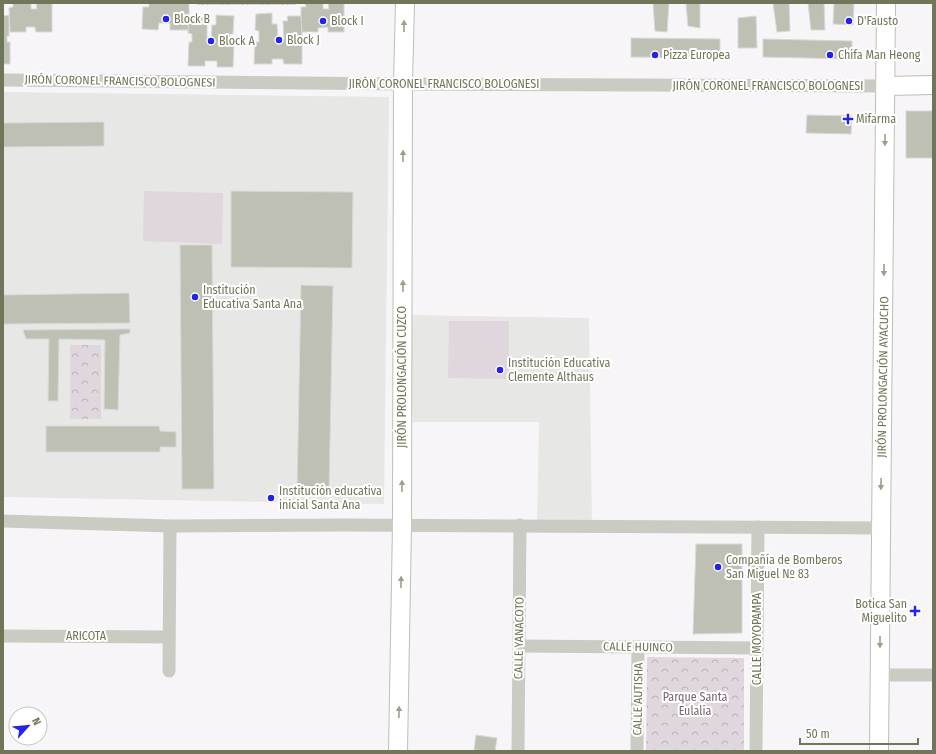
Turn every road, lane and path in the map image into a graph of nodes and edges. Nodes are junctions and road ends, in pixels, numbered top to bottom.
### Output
1 (405, 3) edge
2 (886, 3) edge
3 (3, 80) edge
4 (403, 84) junction
5 (933, 84) edge
6 (886, 86) junction
7 (3, 521) edge
8 (402, 525) junction
9 (520, 525) junction
10 (170, 526) junction
11 (758, 527) junction
12 (881, 528) junction
13 (3, 636) edge
14 (169, 637) junction
15 (519, 646) junction
16 (638, 647) junction
17 (757, 648) junction
18 (169, 671) dead end
19 (880, 675) junction
20 (933, 675) edge
21 (398, 751) edge
22 (518, 751) edge
23 (637, 751) edge
24 (756, 751) edge
25 (879, 751) edge

4 -> 1 street, JIRÓN PROLONGACIÓN CUZCO
2 - 6 street, JIRÓN PROLONGACIÓN AYACUCHO
3 - 4 street, JIRÓN CORONEL FRANCISCO BOLOGNESI
4 - 6 street, JIRÓN CORONEL FRANCISCO BOLOGNESI
8 -> 4 street, JIRÓN PROLONGACIÓN CUZCO
5 - 6 street
6 -> 12 street, JIRÓN PROLONGACIÓN AYACUCHO
7 - 10 street
8 - 9 street
8 - 10 street
21 -> 8 street, JIRÓN PROLONGACIÓN CUZCO
9 - 11 street
9 - 15 street, CALLE YANACOTO
10 - 14 street
11 - 12 street
11 - 17 street, CALLE MOYOPAMPA
12 -> 19 street, JIRÓN PROLONGACIÓN AYACUCHO
13 - 14 street, ARICOTA
14 - 18 street
15 - 16 street, CALLE HUINCO
15 - 22 street, CALLE YANACOTO
16 - 17 street, CALLE HUINCO
16 - 23 street, CALLE AUTISHA
17 - 24 street, CALLE MOYOPAMPA
19 - 20 street
19 - 25 street, JIRÓN PROLONGACIÓN AYACUCHO

